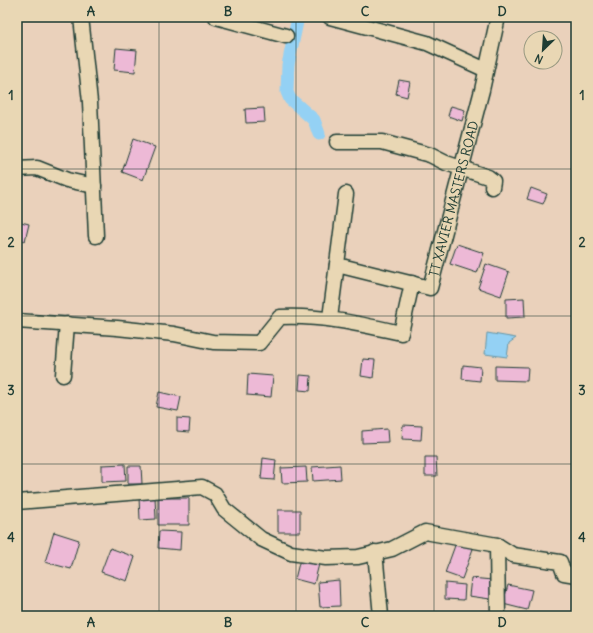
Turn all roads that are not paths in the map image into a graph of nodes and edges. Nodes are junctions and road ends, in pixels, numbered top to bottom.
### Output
1 (81, 17) edge
2 (216, 17) edge
3 (330, 17) edge
4 (498, 17) edge
5 (286, 36) dead end
6 (486, 70) junction
7 (338, 142) dead end
8 (461, 168) junction
9 (17, 169) edge
10 (94, 186) junction
11 (492, 187) dead end
12 (346, 194) dead end
13 (96, 236) dead end
14 (337, 265) junction
15 (412, 284) junction
16 (330, 318) junction
17 (17, 321) edge
18 (67, 324) junction
19 (63, 375) dead end
20 (17, 502) edge
21 (497, 545) junction
22 (376, 552) junction
23 (576, 575) edge
24 (381, 616) edge
25 (498, 616) edge

1 - 10 street
2 - 5 street
3 - 6 street
4 - 6 street, TT XAVIER MASTERS ROAD
6 - 8 street, TT XAVIER MASTERS ROAD
7 - 8 street
8 - 11 street
8 - 15 street, TT XAVIER MASTERS ROAD
9 - 10 street
10 - 13 street
12 - 14 street
14 - 15 street, TT XAVIER MASTERS ROAD
14 - 16 street
15 - 16 street
16 - 18 street
17 - 18 street
18 - 19 street
20 - 22 street
21 - 22 street
21 - 23 street
21 - 25 street
22 - 24 street

